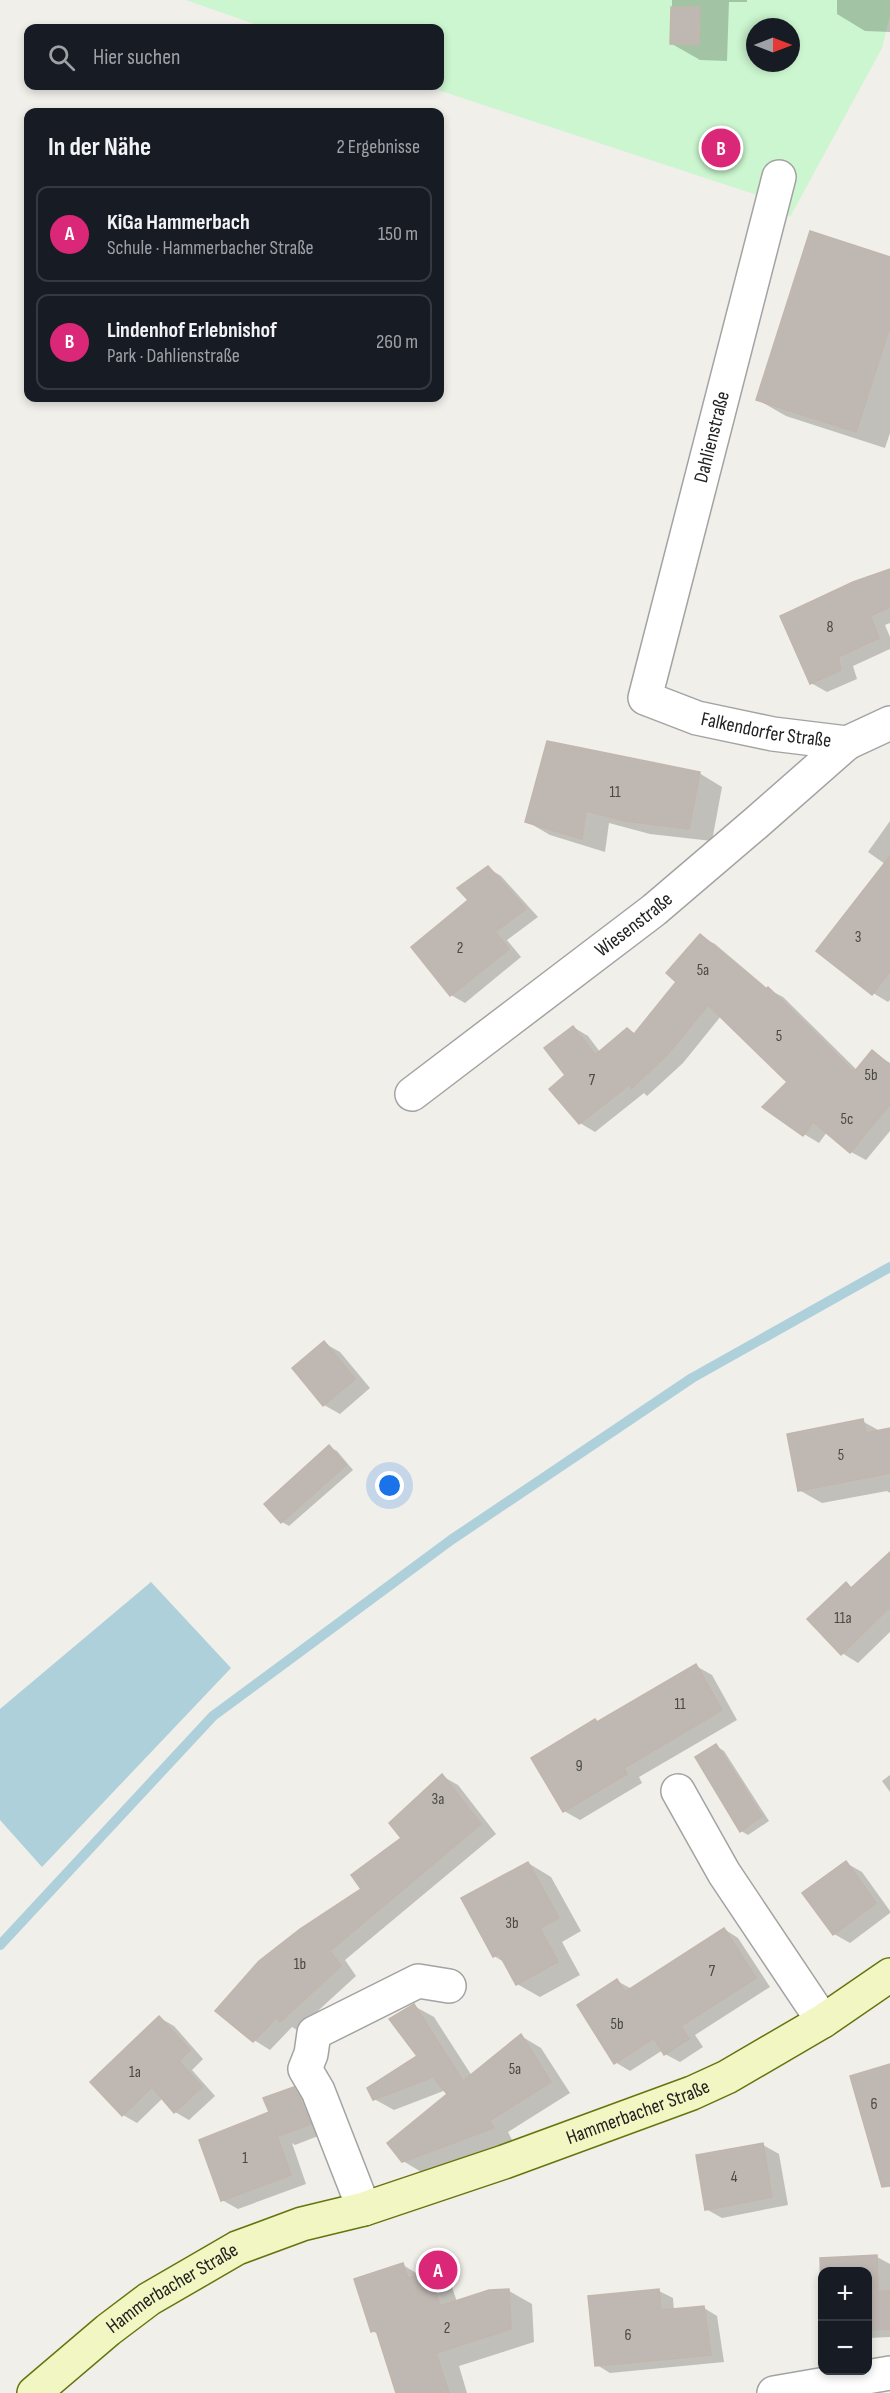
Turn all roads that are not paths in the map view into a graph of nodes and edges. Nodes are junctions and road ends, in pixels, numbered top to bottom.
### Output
1 (779, 177) dead end
2 (645, 698) joint
3 (890, 723) edge
4 (847, 742) junction
5 (412, 1094) dead end
6 (678, 1791) dead end
7 (890, 1975) edge
8 (449, 1986) dead end
9 (823, 2021) junction
10 (364, 2209) junction
11 (890, 2373) edge
12 (34, 2393) edge
13 (774, 2393) edge

1 - 2 street, Dahlienstraße
2 - 4 street, Falkendorfer Straße
3 - 4 street, Falkendorfer Straße
4 - 5 street, Wiesenstraße
6 - 9 street
7 - 9 main road, Hammerbacher Straße
8 - 10 street
9 - 10 main road, Hammerbacher Straße
10 - 12 main road, Hammerbacher Straße
11 - 13 street

